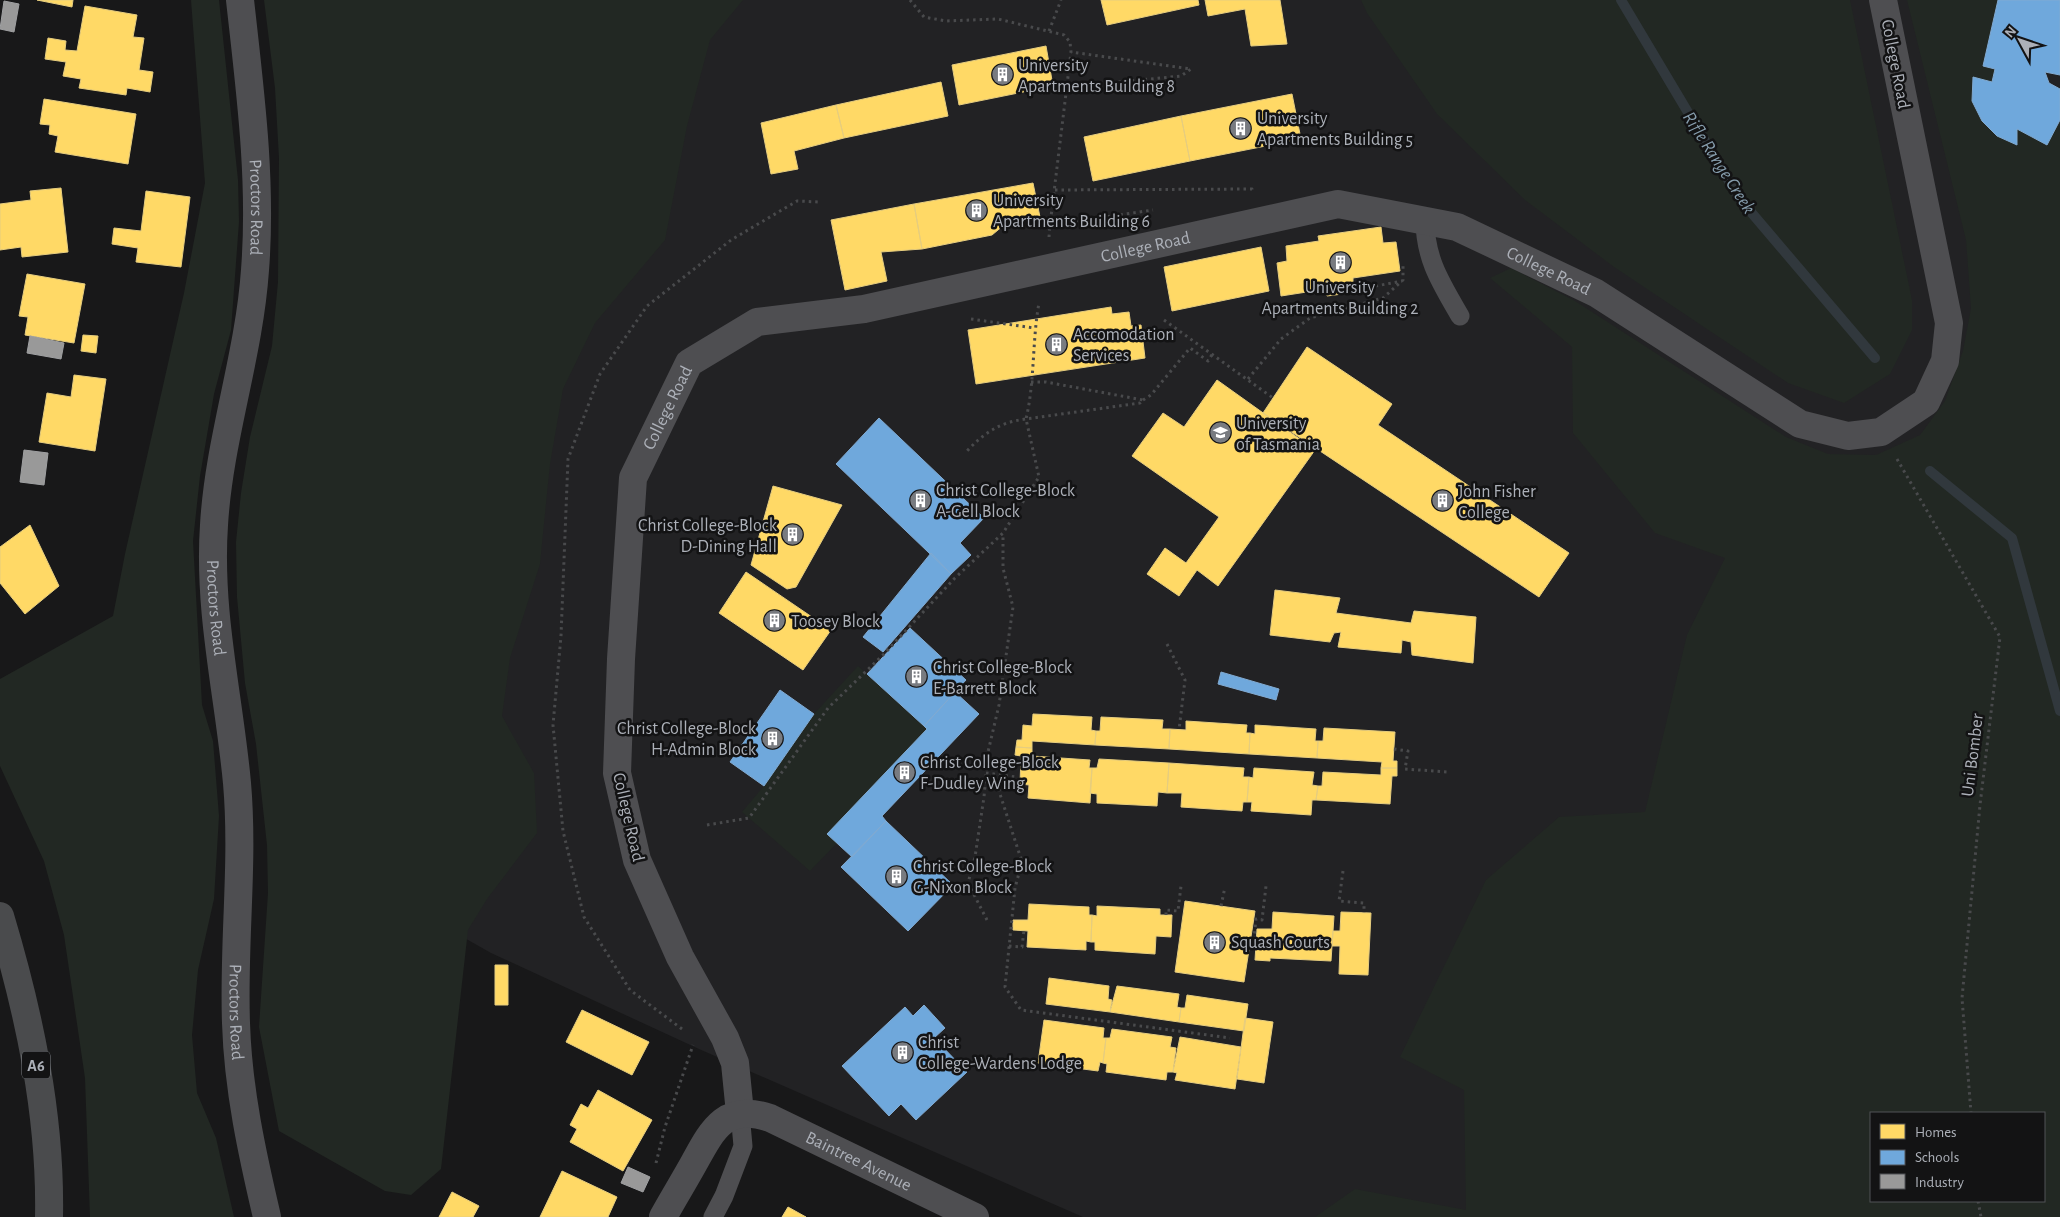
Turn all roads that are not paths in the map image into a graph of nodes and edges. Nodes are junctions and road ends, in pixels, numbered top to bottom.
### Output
1 (240, 0) edge
2 (1883, 0) edge
3 (1425, 220) junction
4 (1460, 316) dead end
5 (0, 916) edge
6 (740, 1114) junction
7 (49, 1217) edge
8 (267, 1217) edge
9 (663, 1217) edge
10 (713, 1217) edge
11 (974, 1217) edge

1 - 8 street, Proctors Road
2 - 3 street, College Road
3 - 4 lane
3 - 6 street, College Road
5 - 7 highway, A6
6 - 9 street
6 - 10 lane
6 - 11 street, Baintree Avenue

